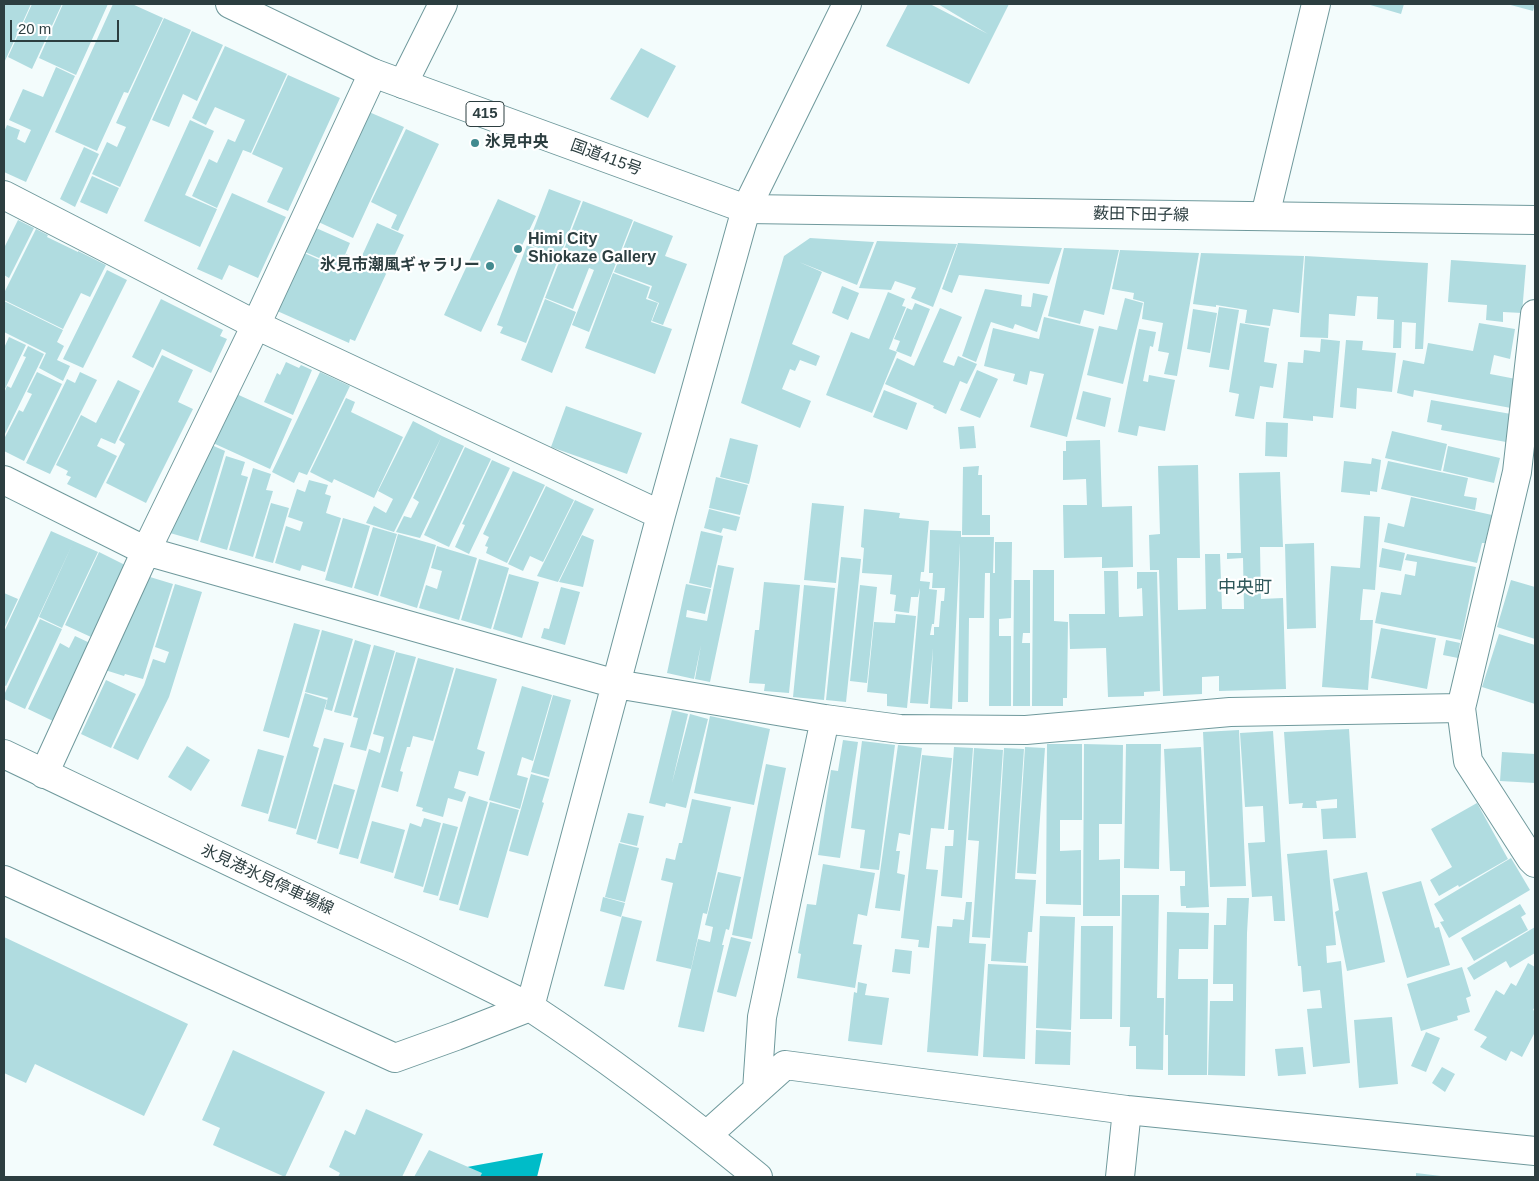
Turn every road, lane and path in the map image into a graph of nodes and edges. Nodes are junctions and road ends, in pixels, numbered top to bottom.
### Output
1 (230, 4) edge
2 (443, 4) edge
3 (847, 4) edge
4 (1316, 4) edge
5 (373, 74) junction
6 (403, 84) junction
7 (4, 195) edge
8 (746, 210) junction
9 (1265, 216) junction
10 (1535, 220) edge
11 (1535, 314) edge
12 (256, 324) junction
13 (4, 480) edge
14 (661, 515) junction
15 (146, 552) junction
16 (616, 684) junction
17 (1461, 708) junction
18 (825, 719) junction
19 (4, 754) edge
20 (44, 774) junction
21 (1535, 863) edge
22 (4, 880) edge
23 (530, 1007) junction
24 (757, 1090) junction
25 (1127, 1110) junction
26 (707, 1136) junction
27 (1535, 1151) edge
28 (758, 1177) edge
29 (1120, 1177) edge

1 - 5 main road, 国道415号 / 415
2 - 6 main road
3 - 8 main road
4 - 9 main road
5 - 6 main road, 国道415号 / 415
5 - 12 main road
6 - 8 main road, 国道415号 / 415
7 - 12 main road
8 - 9 main road, 薮田下田子線
8 - 14 main road
9 - 10 main road, 薮田下田子線
11 - 17 main road
12 - 14 main road
12 - 15 main road
13 - 15 main road
14 - 16 main road
15 - 16 main road
15 - 20 main road
16 - 18 main road
16 - 23 main road
17 - 18 main road
17 - 21 main road
18 - 24 main road
19 - 20 main road, 氷見港氷見停車場線
20 - 23 main road, 氷見港氷見停車場線
22 - 23 main road
23 - 26 main road, 氷見港氷見停車場線
24 - 25 main road
24 - 26 main road
25 - 27 main road
25 - 29 main road
26 - 28 main road, 氷見港氷見停車場線

